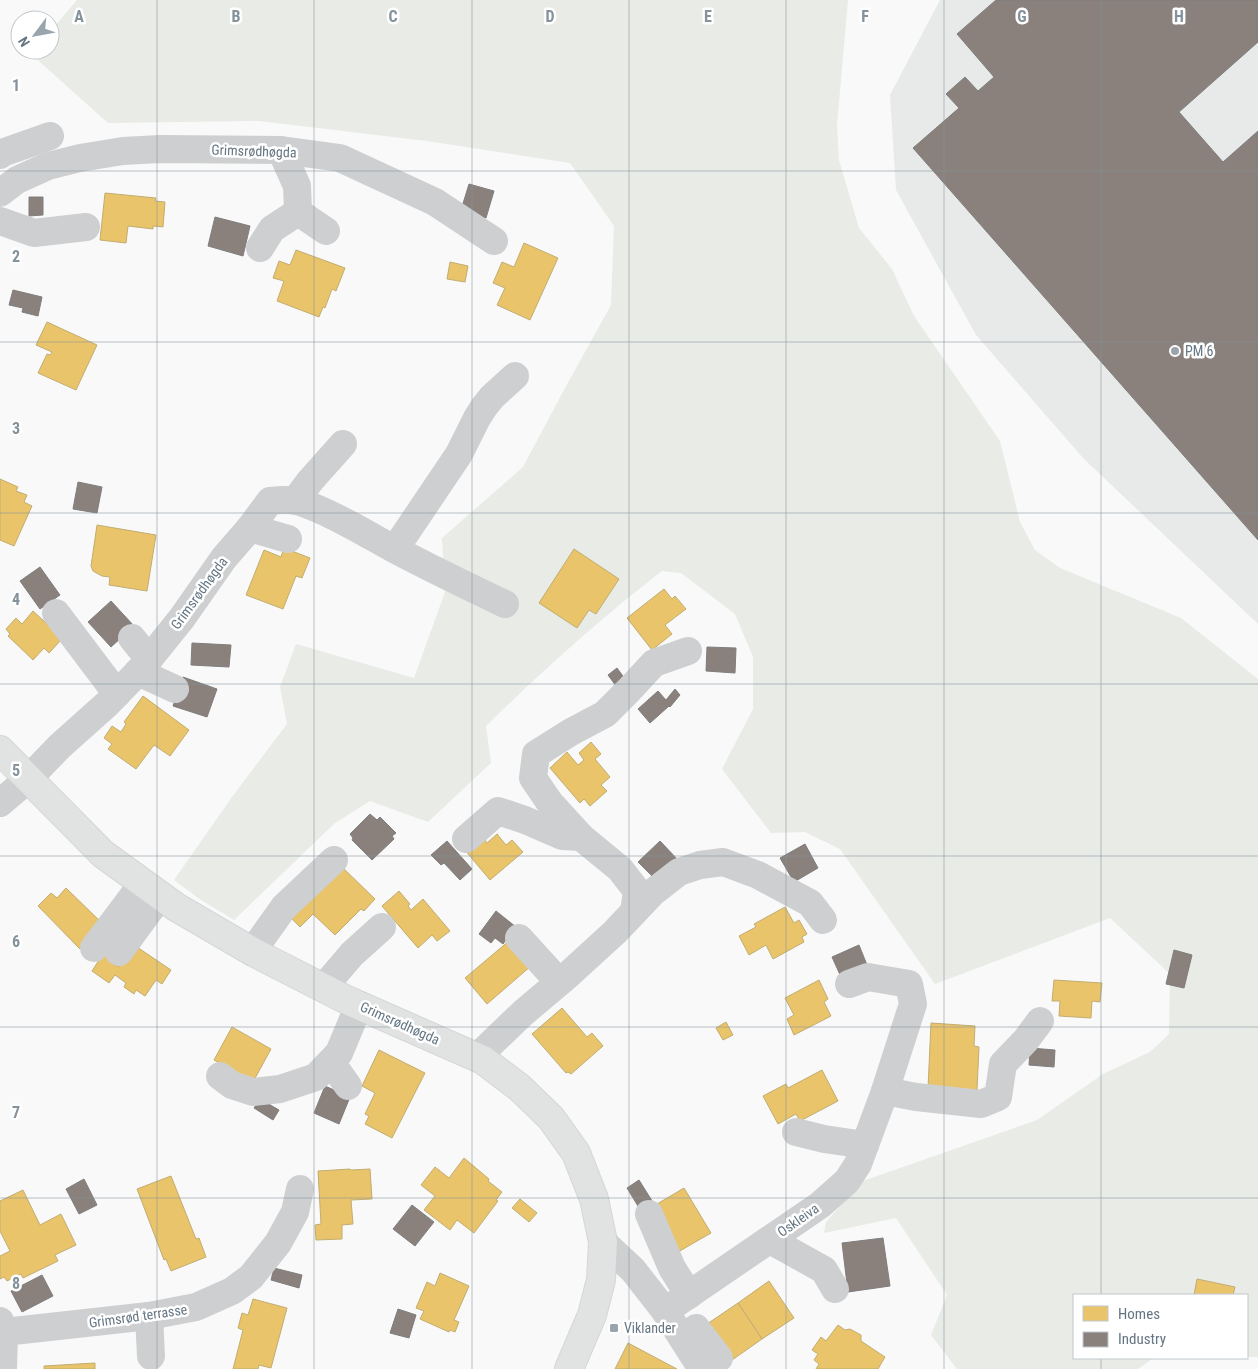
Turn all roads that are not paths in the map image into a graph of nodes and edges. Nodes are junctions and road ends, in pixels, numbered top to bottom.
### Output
1 (50, 136) dead end
2 (282, 150) junction
3 (0, 155) edge
4 (0, 193) edge
5 (298, 212) junction
6 (0, 221) edge
7 (86, 227) dead end
8 (326, 231) dead end
9 (494, 241) dead end
10 (260, 248) dead end
11 (515, 376) dead end
12 (343, 444) dead end
13 (295, 501) junction
14 (250, 528) junction
15 (288, 539) dead end
16 (395, 549) junction
17 (505, 604) dead end
18 (56, 613) dead end
19 (132, 638) dead end
20 (688, 651) dead end
21 (157, 658) junction
22 (175, 689) dead end
23 (117, 694) junction
24 (0, 750) edge
25 (28, 778) junction
26 (0, 803) edge
27 (580, 837) junction
28 (466, 839) dead end
29 (334, 860) dead end
30 (152, 890) junction
31 (634, 912) junction
32 (823, 920) dead end
33 (382, 927) dead end
34 (519, 938) dead end
35 (107, 950) dead end
36 (252, 952) junction
37 (559, 982) junction
38 (848, 984) dead end
39 (323, 988) junction
40 (359, 1005) junction
41 (1040, 1021) dead end
42 (477, 1057) junction
43 (331, 1062) junction
44 (220, 1076) dead end
45 (348, 1086) dead end
46 (885, 1091) junction
47 (796, 1132) dead end
48 (865, 1145) junction
49 (300, 1188) dead end
50 (649, 1214) dead end
51 (770, 1240) junction
52 (603, 1242) junction
53 (835, 1289) dead end
54 (688, 1294) junction
55 (665, 1311) junction
56 (149, 1316) junction
57 (2, 1326) edge
58 (696, 1328) dead end
59 (152, 1356) dead end
60 (713, 1366) edge
61 (3, 1369) edge
62 (569, 1369) edge

1 - 3 street
2 - 4 street, Grimsrødhøgda
2 - 5 street
2 - 9 street, Grimsrødhøgda
5 - 8 street
5 - 10 street
6 - 7 street
11 - 16 street
12 - 13 street
13 - 14 street, Grimsrødhøgda
13 - 16 street, Grimsrødhøgda
14 - 15 street
14 - 21 street, Grimsrødhøgda
16 - 17 street, Grimsrødhøgda
18 - 23 street
19 - 21 street
20 - 27 street
21 - 22 street
21 - 23 street, Grimsrødhøgda
23 - 25 street, Grimsrødhøgda
24 - 25 main road, Grimsrødhøgda
25 - 26 street
25 - 30 main road, Grimsrødhøgda
27 - 28 street
27 - 31 street
29 - 36 street
30 - 35 street
30 - 36 main road, Grimsrødhøgda
31 - 32 street
31 - 37 street
33 - 39 street
34 - 37 street
36 - 39 main road, Grimsrødhøgda
37 - 42 street
38 - 46 street, Oskleiva
39 - 40 main road, Grimsrødhøgda
40 - 42 main road, Grimsrødhøgda
40 - 43 street
41 - 46 street
42 - 52 main road, Grimsrødhøgda
43 - 44 street
43 - 45 street
46 - 48 street, Oskleiva
47 - 48 street
48 - 51 street, Oskleiva
49 - 56 street, Grimsrød terrasse
50 - 54 street
51 - 53 street
51 - 54 street, Oskleiva
52 - 55 street
52 - 62 main road, Grimsrødhøgda
54 - 55 street, Oskleiva
55 - 60 street
56 - 57 street, Grimsrød terrasse
56 - 59 street
57 - 61 street, Grimsrød terrasse
58 - 60 street

